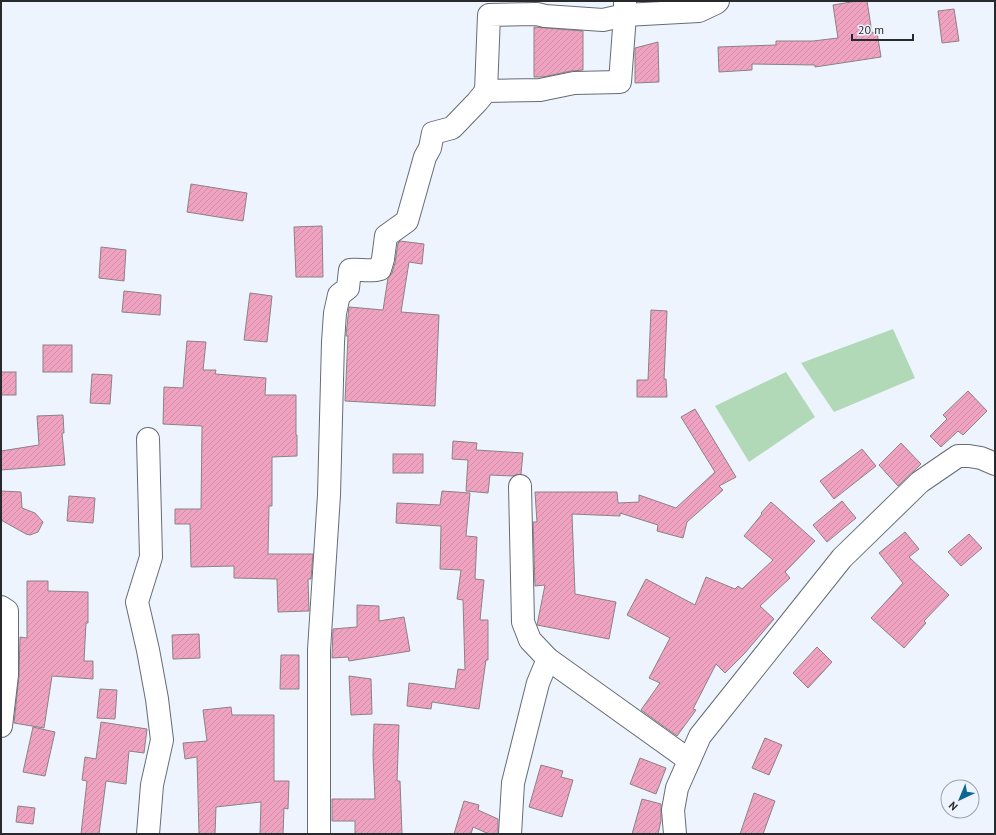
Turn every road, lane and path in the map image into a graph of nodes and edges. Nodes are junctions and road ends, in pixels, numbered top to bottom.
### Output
1 (718, 1) edge
2 (486, 8) edge
3 (625, 8) edge
4 (486, 91) junction
5 (148, 439) dead end
6 (995, 464) edge
7 (520, 486) dead end
8 (1, 608) edge
9 (548, 659) junction
10 (1, 726) edge
11 (689, 760) junction
12 (148, 834) edge
13 (319, 834) edge
14 (510, 834) edge
15 (674, 834) edge

1 - 3 street
2 - 3 street
2 - 4 street
3 - 4 street
4 - 13 street
5 - 12 street
6 - 11 street
7 - 9 street
8 - 10 street
9 - 11 street
9 - 14 street
11 - 15 street

